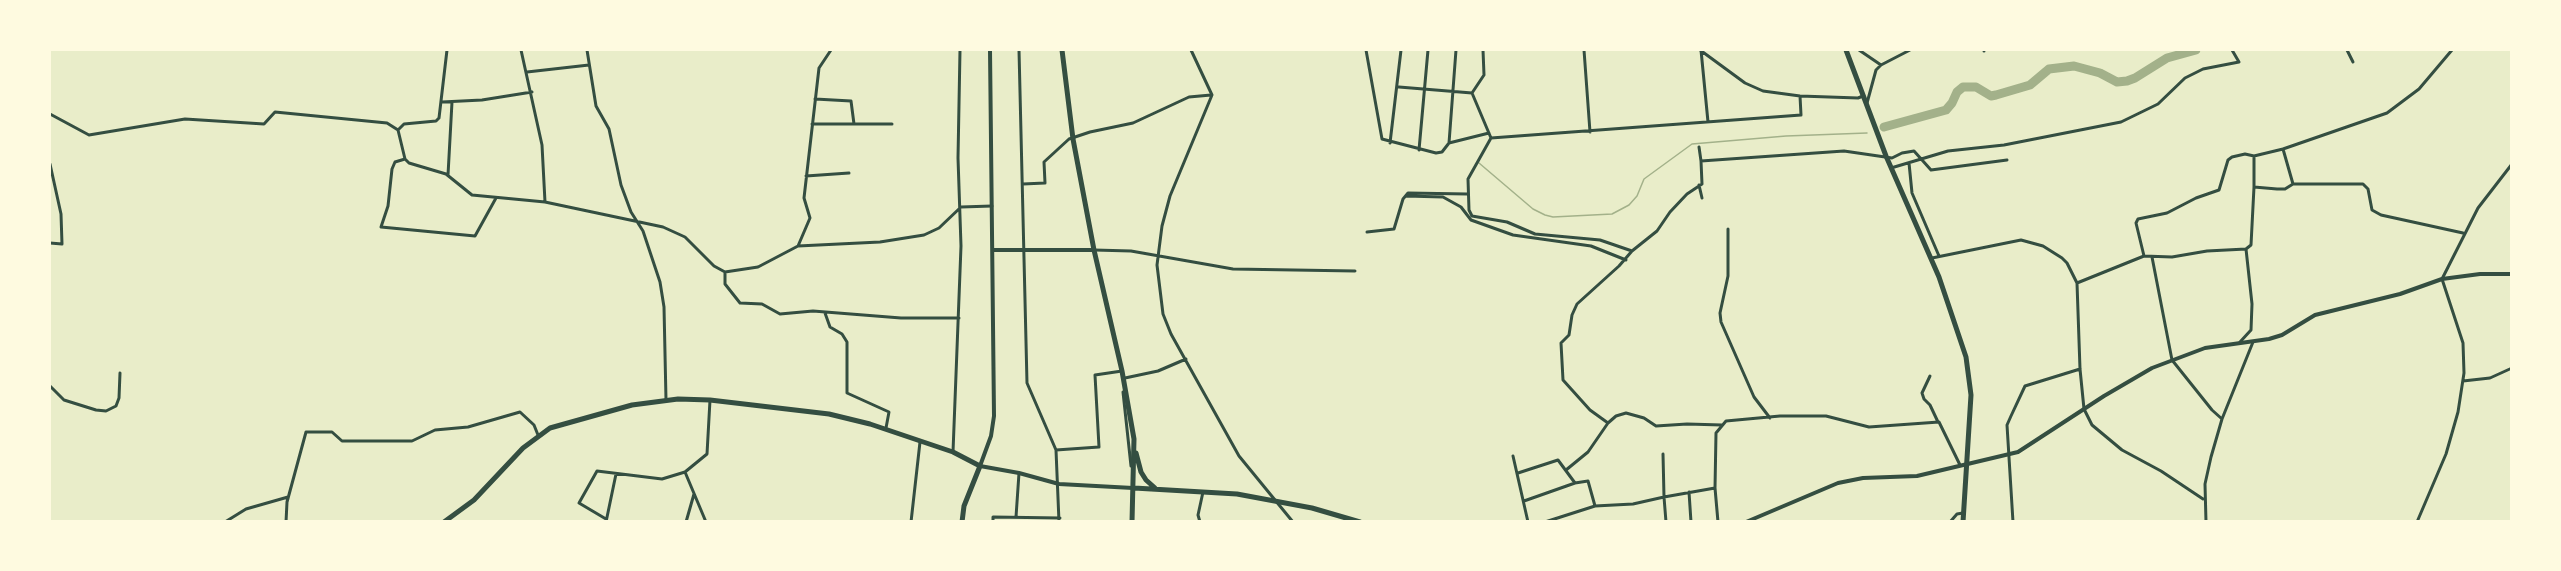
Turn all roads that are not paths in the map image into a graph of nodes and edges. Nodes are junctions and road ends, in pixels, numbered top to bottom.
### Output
1 (447, 50) edge
2 (521, 50) edge
3 (587, 50) edge
4 (831, 50) edge
5 (960, 50) edge
6 (990, 50) edge
7 (1018, 50) edge
8 (1062, 50) edge
9 (1191, 50) edge
10 (1366, 50) edge
11 (1401, 50) edge
12 (1428, 50) edge
13 (1456, 50) edge
14 (1483, 50) edge
15 (1584, 50) edge
16 (1701, 50) edge
17 (1846, 50) edge
18 (1860, 50) edge
19 (1910, 50) edge
20 (2232, 50) edge
21 (2347, 50) edge
22 (2452, 50) edge
23 (2353, 62) dead end
24 (589, 65) junction
25 (1881, 65) junction
26 (527, 72) junction
27 (1398, 87) junction
28 (1425, 89) junction
29 (1454, 91) junction
30 (532, 92) junction
31 (1472, 93) junction
32 (1212, 95) junction
33 (1800, 96) junction
34 (1863, 96) junction
35 (815, 99) junction
36 (442, 102) junction
37 (452, 102) junction
38 (1867, 105) junction
39 (50, 114) edge
40 (1708, 122) junction
41 (812, 124) junction
42 (854, 124) junction
43 (892, 124) dead end
44 (398, 130) junction
45 (1590, 132) junction
46 (1489, 133) junction
47 (1491, 138) junction
48 (1073, 139) junction
49 (1390, 143) junction
50 (1449, 143) junction
51 (1699, 147) dead end
52 (2283, 149) junction
53 (1419, 150) junction
54 (1886, 156) junction
55 (2254, 156) junction
56 (405, 159) junction
57 (1922, 160) junction
58 (2007, 160) dead end
59 (1701, 161) junction
60 (50, 164) edge
61 (1909, 164) junction
62 (2511, 164) edge
63 (1891, 168) junction
64 (849, 174) dead end
65 (448, 175) junction
66 (806, 176) junction
67 (1023, 184) junction
68 (2294, 184) junction
69 (1699, 185) junction
70 (2254, 187) junction
71 (1467, 194) junction
72 (1406, 196) junction
73 (496, 198) junction
74 (1702, 198) dead end
75 (545, 202) junction
76 (992, 206) junction
77 (962, 207) junction
78 (637, 222) junction
79 (1728, 229) dead end
80 (1367, 232) dead end
81 (2463, 233) junction
82 (50, 243) edge
83 (798, 246) junction
84 (2246, 249) junction
85 (993, 250) junction
86 (1024, 250) junction
87 (1094, 250) junction
88 (1632, 251) junction
89 (1158, 255) junction
90 (1939, 256) junction
91 (2144, 256) junction
92 (2152, 257) junction
93 (1931, 258) junction
94 (1626, 260) junction
95 (1355, 271) dead end
96 (725, 272) junction
97 (2511, 274) edge
98 (2442, 279) junction
99 (2077, 283) junction
100 (825, 313) junction
101 (958, 318) junction
102 (2240, 342) junction
103 (2253, 342) junction
104 (1185, 359) junction
105 (2172, 360) junction
106 (2511, 368) edge
107 (2080, 369) junction
108 (1122, 371) junction
109 (1115, 372) junction
110 (120, 373) dead end
111 (1929, 376) dead end
112 (1124, 378) junction
113 (2463, 381) junction
114 (50, 386) edge
115 (666, 400) junction
116 (710, 400) junction
117 (2084, 409) junction
118 (1770, 418) junction
119 (2222, 420) junction
120 (1938, 422) junction
121 (1608, 423) junction
122 (1722, 425) junction
123 (886, 430) junction
124 (538, 435) junction
125 (1134, 440) junction
126 (920, 442) junction
127 (1056, 450) junction
128 (953, 452) junction
129 (1664, 454) dead end
130 (2010, 454) junction
131 (1513, 456) dead end
132 (1967, 464) junction
133 (1960, 465) junction
134 (980, 466) junction
135 (1566, 470) junction
136 (685, 472) junction
137 (1019, 473) junction
138 (1518, 473) junction
139 (616, 474) junction
140 (1575, 483) junction
141 (1059, 484) junction
142 (1134, 488) junction
143 (1715, 488) junction
144 (1157, 489) junction
145 (1203, 492) junction
146 (1689, 492) junction
147 (694, 494) junction
148 (288, 497) junction
149 (1664, 497) junction
150 (2203, 499) junction
151 (1275, 501) junction
152 (1524, 501) junction
153 (1595, 506) junction
154 (1964, 513) junction
155 (1016, 517) junction
156 (606, 520) edge
157 (1060, 520) edge
158 (225, 522) edge
159 (286, 522) edge
160 (444, 522) edge
161 (686, 522) edge
162 (706, 522) edge
163 (911, 522) edge
164 (962, 522) edge
165 (993, 522) edge
166 (1132, 522) edge
167 (1200, 522) edge
168 (1293, 522) edge
169 (1360, 522) edge
170 (1528, 522) edge
171 (1545, 522) edge
172 (1666, 522) edge
173 (1691, 522) edge
174 (1718, 522) edge
175 (1746, 522) edge
176 (1950, 522) edge
177 (1963, 522) edge
178 (2013, 522) edge
179 (2206, 522) edge
180 (2417, 522) edge

1 - 36 street
2 - 26 street
3 - 24 street
4 - 35 street
5 - 77 street
6 - 76 street
7 - 67 street
8 - 48 main road
9 - 32 street
10 - 49 street
11 - 27 street
12 - 28 street
13 - 29 street
14 - 31 street
15 - 45 street
16 - 33 street
16 - 40 street
17 - 34 main road
18 - 25 street
19 - 25 street
20 - 57 street
21 - 23 street
22 - 52 street
24 - 26 street
24 - 78 street
25 - 38 street
26 - 30 street
27 - 28 street
27 - 49 street
28 - 29 street
28 - 53 street
29 - 31 street
29 - 50 street
30 - 37 street
30 - 75 street
31 - 46 street
32 - 48 street
32 - 89 street
33 - 34 street
33 - 40 street
34 - 38 main road
35 - 41 street
35 - 42 street
36 - 37 street
36 - 44 street
37 - 65 street
38 - 54 main road
39 - 44 street
40 - 45 street
41 - 42 street
41 - 66 street
42 - 43 street
44 - 56 street
45 - 47 street
46 - 47 street
46 - 50 street
47 - 71 street
48 - 67 street
48 - 87 main road
49 - 53 street
50 - 53 street
51 - 59 street
52 - 55 street
52 - 68 street
54 - 57 street
54 - 59 street
54 - 63 main road
55 - 70 street
55 - 91 street
56 - 65 street
56 - 73 street
57 - 58 street
57 - 61 street
59 - 69 street
60 - 82 street
61 - 63 street
61 - 90 street
62 - 81 street
63 - 93 main road
64 - 66 street
65 - 73 street
66 - 83 street
67 - 86 street
68 - 70 street
68 - 81 street
69 - 74 street
69 - 88 street
70 - 84 street
71 - 72 street
71 - 88 street
72 - 80 street
72 - 94 street
73 - 75 street
75 - 78 street
76 - 77 street
76 - 85 street
77 - 83 street
77 - 101 street
78 - 96 street
78 - 115 street
79 - 118 street
81 - 98 street
83 - 96 street
84 - 92 street
84 - 102 street
85 - 86 street
85 - 134 street
86 - 87 street
86 - 127 street
87 - 89 street
87 - 108 main road
88 - 94 street
89 - 95 street
89 - 104 street
90 - 93 street
90 - 99 street
91 - 92 street
91 - 99 street
92 - 105 street
93 - 132 main road
94 - 121 street
96 - 100 street
97 - 98 street
98 - 103 street
98 - 113 street
99 - 107 street
100 - 101 street
100 - 123 street
101 - 128 street
102 - 103 street
102 - 105 street
103 - 119 street
104 - 112 street
104 - 151 street
105 - 117 street
105 - 119 street
106 - 113 street
107 - 117 street
107 - 130 street
108 - 109 street
108 - 112 main road
109 - 127 street
109 - 142 street
110 - 114 street
111 - 120 street
112 - 125 main road
113 - 180 street
115 - 116 main road
115 - 124 main road
116 - 123 main road
116 - 136 street
117 - 130 street
117 - 150 street
118 - 120 street
118 - 122 street
119 - 150 street
120 - 133 street
121 - 122 street
121 - 135 street
122 - 143 street
123 - 126 main road
124 - 148 street
124 - 160 main road
125 - 142 main road
125 - 144 main road
126 - 128 main road
126 - 163 street
127 - 141 street
128 - 134 main road
129 - 149 street
130 - 132 street
130 - 178 street
131 - 138 street
132 - 133 street
132 - 154 main road
133 - 175 street
134 - 137 street
134 - 164 main road
135 - 138 street
135 - 140 street
136 - 139 street
136 - 147 street
137 - 141 street
137 - 155 street
138 - 152 street
139 - 156 street
139 - 156 street
140 - 152 street
140 - 153 street
141 - 142 street
141 - 157 street
142 - 144 main road
142 - 166 main road
143 - 146 street
143 - 174 street
144 - 145 main road
145 - 151 main road
145 - 167 street
146 - 149 street
146 - 173 street
147 - 161 street
147 - 162 street
148 - 158 street
148 - 159 street
149 - 153 street
149 - 172 street
150 - 179 street
151 - 168 street
151 - 169 main road
152 - 170 street
153 - 171 street
154 - 176 street
154 - 177 main road
155 - 157 street
155 - 165 street

